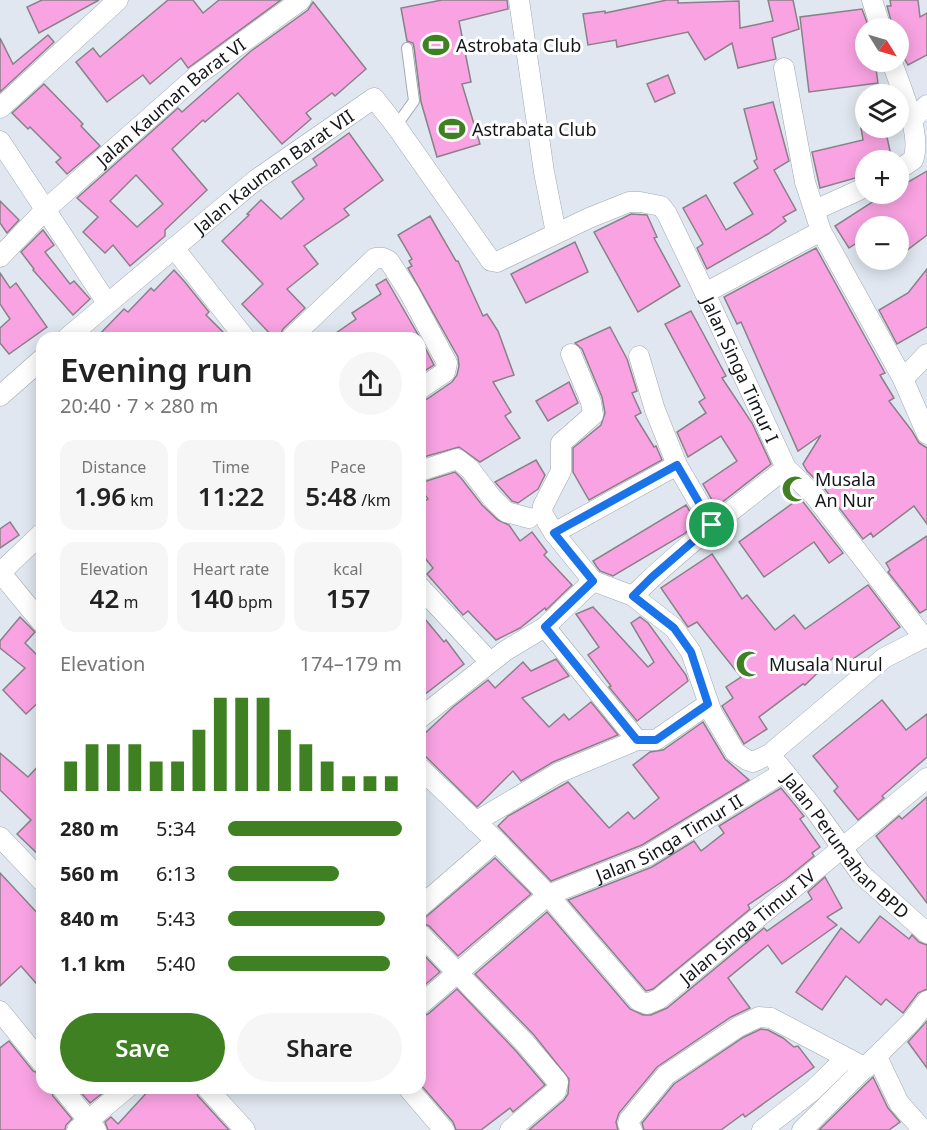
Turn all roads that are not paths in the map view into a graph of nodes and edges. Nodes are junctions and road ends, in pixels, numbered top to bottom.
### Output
1 (118, 0) edge
2 (301, 0) edge
3 (519, 0) edge
4 (872, 0) edge
5 (878, 18) edge
6 (407, 48) dead end
7 (784, 68) dead end
8 (895, 72) edge
9 (927, 105) edge
10 (0, 108) edge
11 (911, 121) junction
12 (396, 126) junction
13 (0, 141) edge
14 (909, 163) edge
15 (855, 192) edge
16 (45, 210) junction
17 (815, 210) junction
18 (821, 231) junction
19 (556, 233) junction
20 (174, 248) junction
21 (0, 257) edge
22 (705, 293) junction
23 (107, 303) junction
24 (74, 332) edge
25 (240, 332) edge
26 (297, 332) edge
27 (571, 354) dead end
28 (639, 356) dead end
29 (36, 364) edge
30 (918, 368) edge
31 (426, 385) edge
32 (0, 396) edge
33 (927, 434) edge
34 (677, 465) junction
35 (786, 468) junction
36 (426, 469) edge
37 (529, 518) dead end
38 (712, 525) junction
39 (554, 533) junction
40 (36, 539) edge
41 (0, 573) edge
42 (593, 581) junction
43 (426, 593) edge
44 (633, 596) junction
45 (36, 616) edge
46 (545, 627) junction
47 (925, 637) edge
48 (490, 662) junction
49 (708, 704) junction
50 (426, 713) edge
51 (637, 740) junction
52 (770, 754) junction
53 (426, 774) edge
54 (779, 775) junction
55 (927, 778) edge
56 (476, 822) junction
57 (0, 837) edge
58 (495, 841) junction
59 (842, 847) junction
60 (36, 875) edge
61 (548, 895) junction
62 (426, 902) edge
63 (927, 933) edge
64 (426, 940) edge
65 (458, 974) junction
66 (426, 1000) edge
67 (927, 1001) edge
68 (0, 1011) edge
69 (36, 1056) edge
70 (846, 1058) junction
71 (872, 1062) junction
72 (66, 1094) edge
73 (121, 1094) edge
74 (212, 1094) edge
75 (413, 1094) edge
76 (87, 1127) edge
77 (245, 1130) edge
78 (444, 1130) edge
79 (512, 1130) edge
80 (632, 1130) edge
81 (762, 1130) edge
82 (802, 1130) edge
83 (923, 1130) edge

1 - 10 street
2 - 16 street, Jalan Kauman Barat VI
3 - 19 street
4 - 5 street
6 - 12 lane
7 - 17 street
8 - 11 street
9 - 11 street
11 - 14 street
12 - 19 street
12 - 20 street, Jalan Kauman Barat VII
13 - 16 street
15 - 17 street
16 - 21 street, Jalan Kauman Barat VI
16 - 23 street
17 - 18 street
18 - 22 street, Jalan Singa Timur I
18 - 30 street
19 - 22 street
20 - 23 street, Jalan Kauman Barat VII
20 - 25 street
22 - 35 street, Jalan Singa Timur I
23 - 24 street, Jalan Kauman Barat VII
26 - 31 street
27 - 39 street
28 - 34 street
29 - 32 street
30 - 33 street
34 - 38 street
34 - 39 street
35 - 38 street
35 - 47 street, Jalan Singa Timur I
36 - 37 street
38 - 44 street
39 - 42 street
40 - 41 street
41 - 45 street
42 - 44 street
42 - 46 street
43 - 48 street
44 - 49 street
46 - 48 street
46 - 51 street
47 - 52 street, Jalan Perumahan BPD
48 - 50 street
49 - 51 street
49 - 52 street, Jalan Perumahan BPD
51 - 56 street
52 - 54 street, Jalan Perumahan BPD
53 - 56 street
54 - 59 street, Jalan Perumahan BPD
54 - 61 street, Jalan Singa Timur II
55 - 59 street, Jalan Singa Timur IV
56 - 58 street
57 - 60 street
58 - 61 street
58 - 62 street
59 - 61 street, Jalan Singa Timur IV
59 - 63 street, Jalan Perumahan BPD
61 - 65 street, Jalan Singa Timur II
64 - 65 street
65 - 66 street, Jalan Singa Timur II
65 - 79 street
67 - 71 street
68 - 69 street
70 - 71 street
70 - 80 street
70 - 81 street
71 - 82 street
71 - 83 street
72 - 76 street
73 - 76 street
74 - 77 street
75 - 78 street

